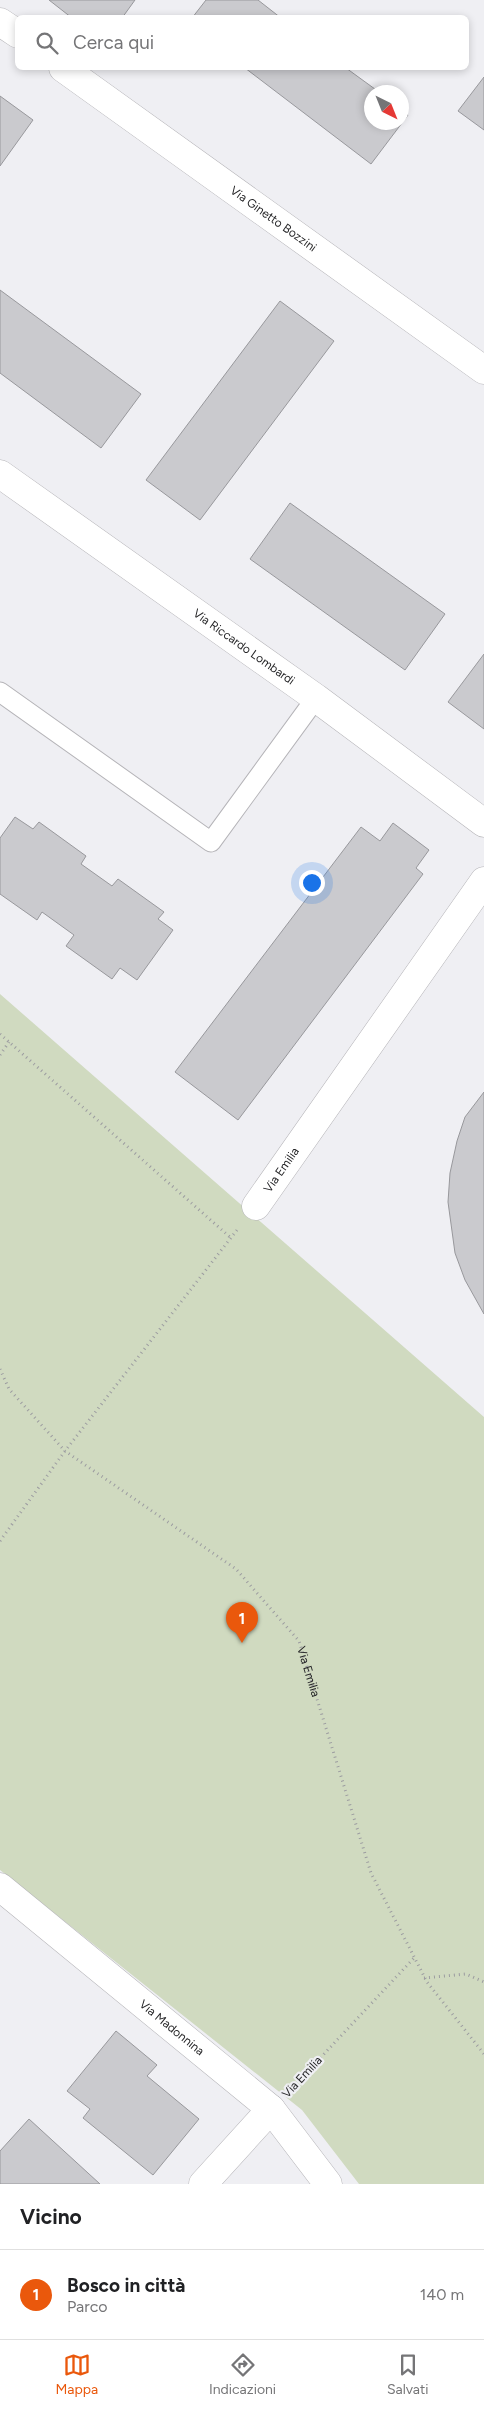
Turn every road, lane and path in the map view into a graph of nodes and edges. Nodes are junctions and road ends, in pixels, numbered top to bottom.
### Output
1 (0, 22) edge
2 (15, 32) edge
3 (66, 70) edge
4 (484, 370) edge
5 (0, 474) edge
6 (0, 692) edge
7 (316, 698) junction
8 (484, 823) edge
9 (484, 881) edge
10 (0, 1034) edge
11 (9, 1042) junction
12 (0, 1055) edge
13 (256, 1206) joint
14 (231, 1238) junction
15 (0, 1369) edge
16 (65, 1451) junction
17 (0, 1541) edge
18 (0, 1887) edge
19 (414, 1958) junction
20 (424, 1978) junction
21 (484, 1982) edge
22 (484, 2054) edge
23 (271, 2109) junction
24 (203, 2184) edge
25 (328, 2184) edge

1 - 2 street
3 - 4 street, Via Ginetto Bozzini
5 - 7 street, Via Riccardo Lombardi
6 - 7 lane
7 - 8 street, Via Riccardo Lombardi
9 - 13 street, Via Emilia
10 - 11 path
11 - 12 path
11 - 14 path
13 - 14 path, Via Emilia
14 - 16 path, Via Emilia
15 - 16 path, Via Emilia
16 - 17 path, Via Emilia
16 - 19 path, Via Emilia
18 - 23 street, Via Madonnina
19 - 20 path, Via Emilia
19 - 23 path, Via Emilia
20 - 21 path
20 - 22 path, Via Emilia
23 - 24 street
23 - 25 street, Via Madonnina

